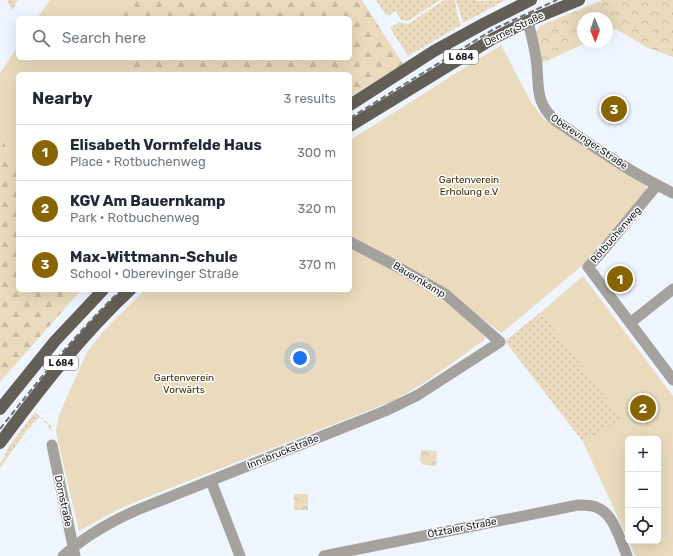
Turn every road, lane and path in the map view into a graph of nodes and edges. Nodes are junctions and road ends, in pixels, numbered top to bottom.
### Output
1 (531, 0) edge
2 (579, 0) edge
3 (528, 21) junction
4 (352, 104) edge
5 (352, 125) edge
6 (657, 185) junction
7 (673, 193) edge
8 (352, 243) edge
9 (673, 289) edge
10 (101, 292) edge
11 (128, 292) edge
12 (630, 323) junction
13 (500, 342) joint
14 (673, 379) edge
15 (0, 409) edge
16 (0, 443) edge
17 (52, 445) dead end
18 (211, 481) junction
19 (74, 552) edge
20 (63, 556) edge
21 (240, 556) edge
22 (324, 556) edge
23 (626, 556) edge

1 - 4 main road, Derner Straße / L 684
2 - 3 main road, Derner Straße / L 684
3 - 5 main road, Derner Straße / L 684
3 - 6 street, Oberevinger Straße
6 - 7 street, Oberevinger Straße
6 - 12 street, Rotbuchenweg
8 - 13 street, Bauernkamp
9 - 12 street
10 - 15 main road, L 684
11 - 16 main road, L 684
12 - 14 street, Rotbuchenweg
13 - 18 street, Innsbruckstraße
17 - 19 street, Dornstraße
18 - 19 street, Innsbruckstraße
18 - 21 street
19 - 20 street, Innsbruckstraße
22 - 23 street, Ötztaler Straße

